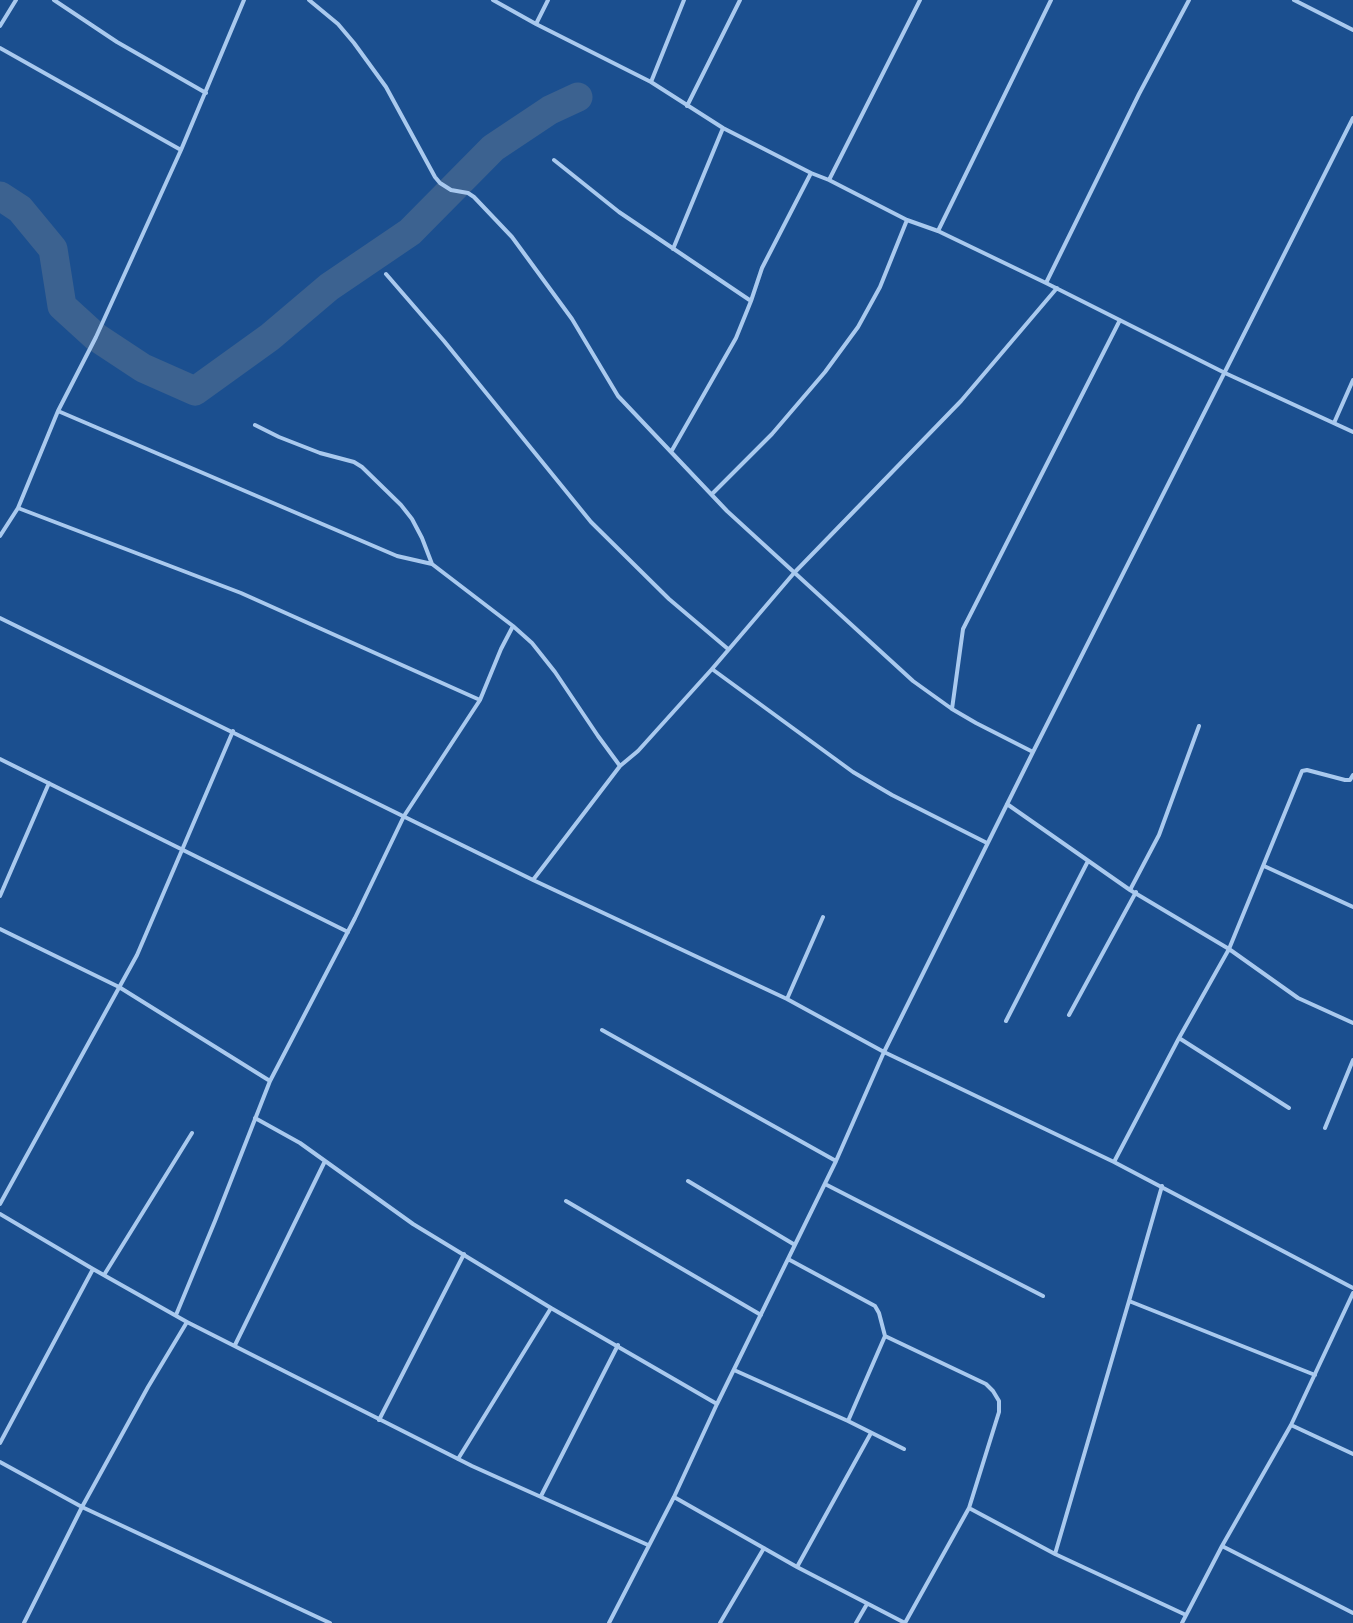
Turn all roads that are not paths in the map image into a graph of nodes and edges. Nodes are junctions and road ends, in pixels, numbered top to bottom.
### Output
1 (16, 0) edge
2 (54, 0) edge
3 (244, 0) edge
4 (308, 0) edge
5 (493, 0) edge
6 (548, 0) edge
7 (684, 0) edge
8 (740, 0) edge
9 (920, 0) edge
10 (1051, 0) edge
11 (1189, 0) edge
12 (1294, 0) edge
13 (536, 24) junction
14 (0, 26) edge
15 (1353, 30) edge
16 (0, 48) edge
17 (650, 82) junction
18 (206, 93) junction
19 (687, 106) junction
20 (1353, 118) edge
21 (723, 128) junction
22 (181, 150) junction
23 (554, 160) dead end
24 (811, 172) junction
25 (829, 180) junction
26 (907, 220) junction
27 (938, 231) junction
28 (673, 249) junction
29 (386, 274) dead end
30 (1046, 283) junction
31 (1057, 288) junction
32 (751, 301) junction
33 (1120, 320) junction
34 (1225, 373) junction
35 (1353, 380) edge
36 (58, 411) junction
37 (1334, 423) junction
38 (255, 425) dead end
39 (1353, 432) edge
40 (671, 452) junction
41 (712, 494) junction
42 (18, 508) junction
43 (0, 536) edge
44 (432, 564) junction
45 (794, 573) junction
46 (0, 618) edge
47 (513, 626) junction
48 (728, 648) junction
49 (712, 669) junction
50 (480, 700) junction
51 (952, 708) junction
52 (1199, 726) dead end
53 (233, 731) junction
54 (1033, 752) junction
55 (0, 759) edge
56 (620, 766) junction
57 (1353, 775) edge
58 (49, 783) junction
59 (1007, 804) junction
60 (404, 816) junction
61 (988, 843) junction
62 (182, 850) junction
63 (1088, 860) junction
64 (1264, 866) junction
65 (533, 880) junction
66 (1130, 890) junction
67 (1136, 892) junction
68 (0, 896) edge
69 (1353, 907) edge
70 (823, 917) dead end
71 (0, 929) edge
72 (348, 932) junction
73 (1229, 949) junction
74 (119, 987) junction
75 (787, 999) junction
76 (1069, 1015) dead end
77 (1006, 1021) dead end
78 (1353, 1023) edge
79 (602, 1030) dead end
80 (1179, 1038) junction
81 (884, 1052) junction
82 (1353, 1060) edge
83 (270, 1081) junction
84 (1289, 1108) dead end
85 (256, 1118) junction
86 (1325, 1128) dead end
87 (192, 1133) dead end
88 (325, 1161) junction
89 (836, 1161) junction
90 (1114, 1162) junction
91 (688, 1181) dead end
92 (825, 1184) junction
93 (1162, 1186) junction
94 (566, 1201) dead end
95 (0, 1204) edge
96 (0, 1214) edge
97 (795, 1245) junction
98 (464, 1254) junction
99 (788, 1259) junction
100 (93, 1269) junction
101 (104, 1276) junction
102 (1353, 1288) edge
103 (1353, 1292) edge
104 (1043, 1296) dead end
105 (1130, 1301) junction
106 (551, 1308) junction
107 (176, 1315) junction
108 (761, 1315) junction
109 (187, 1322) junction
110 (885, 1336) junction
111 (235, 1345) junction
112 (618, 1345) junction
113 (734, 1370) junction
114 (1314, 1375) junction
115 (717, 1404) junction
116 (379, 1420) junction
117 (848, 1421) junction
118 (1291, 1425) junction
119 (871, 1432) junction
120 (0, 1443) edge
121 (904, 1448) dead end
122 (1353, 1454) edge
123 (458, 1459) junction
124 (0, 1462) edge
125 (540, 1496) junction
126 (674, 1497) junction
127 (82, 1507) junction
128 (969, 1508) junction
129 (648, 1545) junction
130 (1222, 1546) junction
131 (764, 1548) junction
132 (1055, 1554) junction
133 (797, 1567) junction
134 (867, 1604) junction
135 (1353, 1613) edge
136 (1186, 1615) junction
137 (24, 1623) edge
138 (330, 1623) edge
139 (609, 1623) edge
140 (720, 1623) edge
141 (856, 1623) edge
142 (905, 1623) edge
143 (1182, 1623) edge

1 - 14 street
2 - 18 street
3 - 18 street
4 - 40 street
5 - 13 street
6 - 13 street
7 - 17 street
8 - 19 street
9 - 25 street
10 - 27 street
11 - 30 street
12 - 15 street
13 - 17 street
16 - 22 street
17 - 19 street
18 - 22 street
19 - 21 street
20 - 34 street
21 - 24 street
21 - 28 street
22 - 36 street
23 - 28 street
24 - 25 street
24 - 32 street
25 - 26 street
26 - 27 street
26 - 41 street
27 - 30 street
28 - 32 street
29 - 48 street
30 - 31 street
31 - 33 street
31 - 45 street
32 - 40 street
33 - 34 street
33 - 51 street
34 - 37 street
34 - 54 street
35 - 37 street
36 - 42 street
36 - 44 street
37 - 39 street
38 - 44 street
40 - 41 street
41 - 45 street
42 - 43 street
42 - 50 street
44 - 47 street
45 - 48 street
45 - 51 street
46 - 53 street
47 - 50 street
47 - 56 street
48 - 49 street
49 - 56 street
49 - 61 street
50 - 60 street
51 - 54 street
52 - 66 street
53 - 60 street
53 - 62 street
54 - 59 street
55 - 58 street
56 - 65 street
57 - 64 street
58 - 62 street
58 - 68 street
59 - 61 street
59 - 63 street
60 - 65 street
60 - 72 street
61 - 81 street
62 - 72 street
62 - 74 street
63 - 66 street
63 - 77 street
64 - 69 street
64 - 73 street
65 - 75 street
66 - 67 street
67 - 73 street
67 - 76 street
70 - 75 street
71 - 74 street
72 - 83 street
73 - 78 street
73 - 80 street
74 - 83 street
74 - 95 street
75 - 81 street
79 - 89 street
80 - 84 street
80 - 90 street
81 - 89 street
81 - 90 street
82 - 86 street
83 - 85 street
85 - 88 street
85 - 107 street
87 - 101 street
88 - 98 street
88 - 111 street
89 - 92 street
90 - 93 street
91 - 97 street
92 - 97 street
92 - 104 street
93 - 102 street
93 - 105 street
94 - 108 street
96 - 100 street
97 - 99 street
98 - 106 street
98 - 116 street
99 - 108 street
99 - 110 street
100 - 101 street
100 - 120 street
101 - 107 street
103 - 114 street
105 - 114 street
105 - 132 street
106 - 112 street
106 - 123 street
107 - 109 street
108 - 113 street
109 - 111 street
109 - 127 street
110 - 117 street
110 - 128 street
111 - 116 street
112 - 115 street
112 - 125 street
113 - 115 street
113 - 117 street
114 - 118 street
115 - 126 street
116 - 123 street
117 - 119 street
118 - 122 street
118 - 130 street
119 - 121 street
119 - 133 street
123 - 125 street
124 - 127 street
125 - 129 street
126 - 129 street
126 - 131 street
127 - 137 street
127 - 138 street
128 - 132 street
128 - 142 street
129 - 139 street
130 - 135 street
130 - 136 street
131 - 133 street
131 - 140 street
132 - 136 street
133 - 134 street
134 - 141 street
134 - 142 street
136 - 143 street

